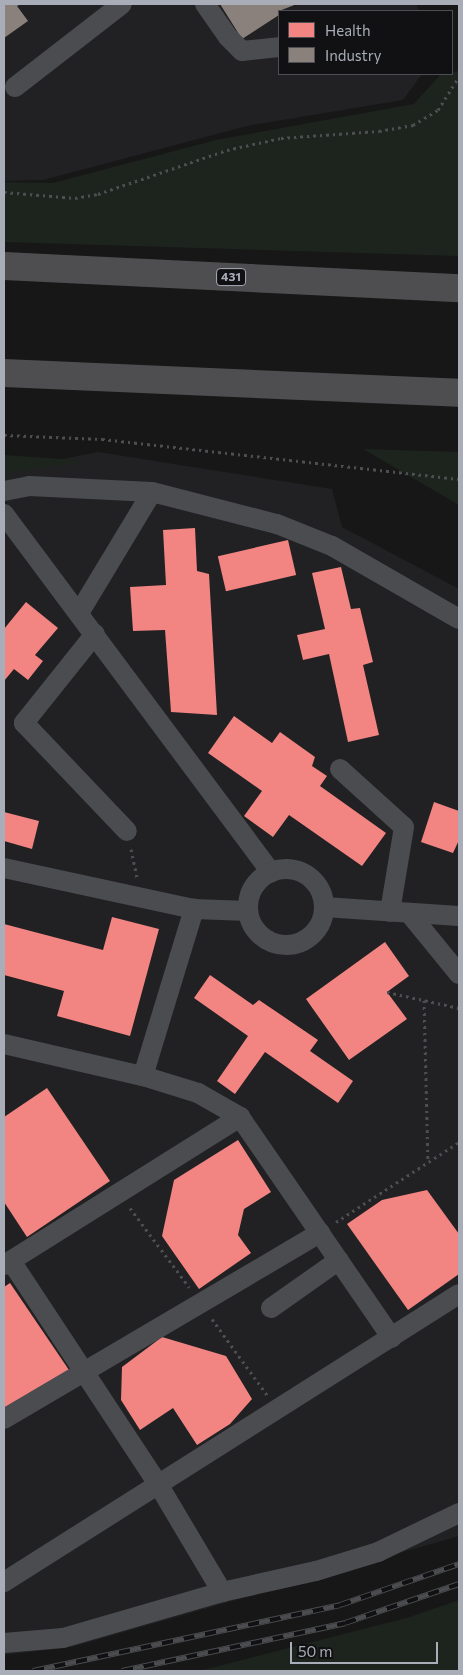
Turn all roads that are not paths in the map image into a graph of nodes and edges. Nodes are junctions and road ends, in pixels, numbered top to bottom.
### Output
1 (122, 4) edge
2 (205, 4) edge
3 (278, 47) edge
4 (15, 87) dead end
5 (4, 266) edge
6 (459, 288) edge
7 (4, 373) edge
8 (459, 393) edge
9 (4, 491) edge
10 (152, 492) junction
11 (4, 514) edge
12 (79, 613) junction
13 (459, 619) edge
14 (95, 634) junction
15 (340, 769) dead end
16 (127, 831) road end
17 (4, 868) edge
18 (271, 872) junction
19 (324, 907) junction
20 (194, 908) junction
21 (248, 911) junction
22 (400, 912) junction
23 (459, 916) edge
24 (459, 974) edge
25 (4, 1044) edge
26 (143, 1076) junction
27 (240, 1117) junction
28 (320, 1233) junction
29 (339, 1260) junction
30 (8, 1263) edge
31 (459, 1294) edge
32 (271, 1308) dead end
33 (392, 1338) junction
34 (85, 1373) junction
35 (4, 1420) edge
36 (158, 1484) junction
37 (459, 1513) edge
38 (4, 1582) edge
39 (222, 1592) junction
40 (4, 1643) edge

1 - 4 street
2 - 3 street
5 - 6 highway, 431
7 - 8 highway
9 - 10 street
10 - 12 street
10 - 13 street
11 - 12 street
12 - 14 street
14 - 16 street
14 - 18 street
15 - 22 street
17 - 20 street
18 - 19 street
18 - 21 street
19 - 21 street
19 - 22 street
20 - 21 street
20 - 26 street
22 - 23 street
22 - 24 street
25 - 26 street
26 - 27 street
27 - 28 street
27 - 30 street
28 - 29 street
28 - 34 street
29 - 32 street
29 - 33 street
30 - 34 street
31 - 33 street
33 - 36 street
34 - 35 street
34 - 36 street
36 - 38 street
36 - 39 street
37 - 39 street
39 - 40 street

